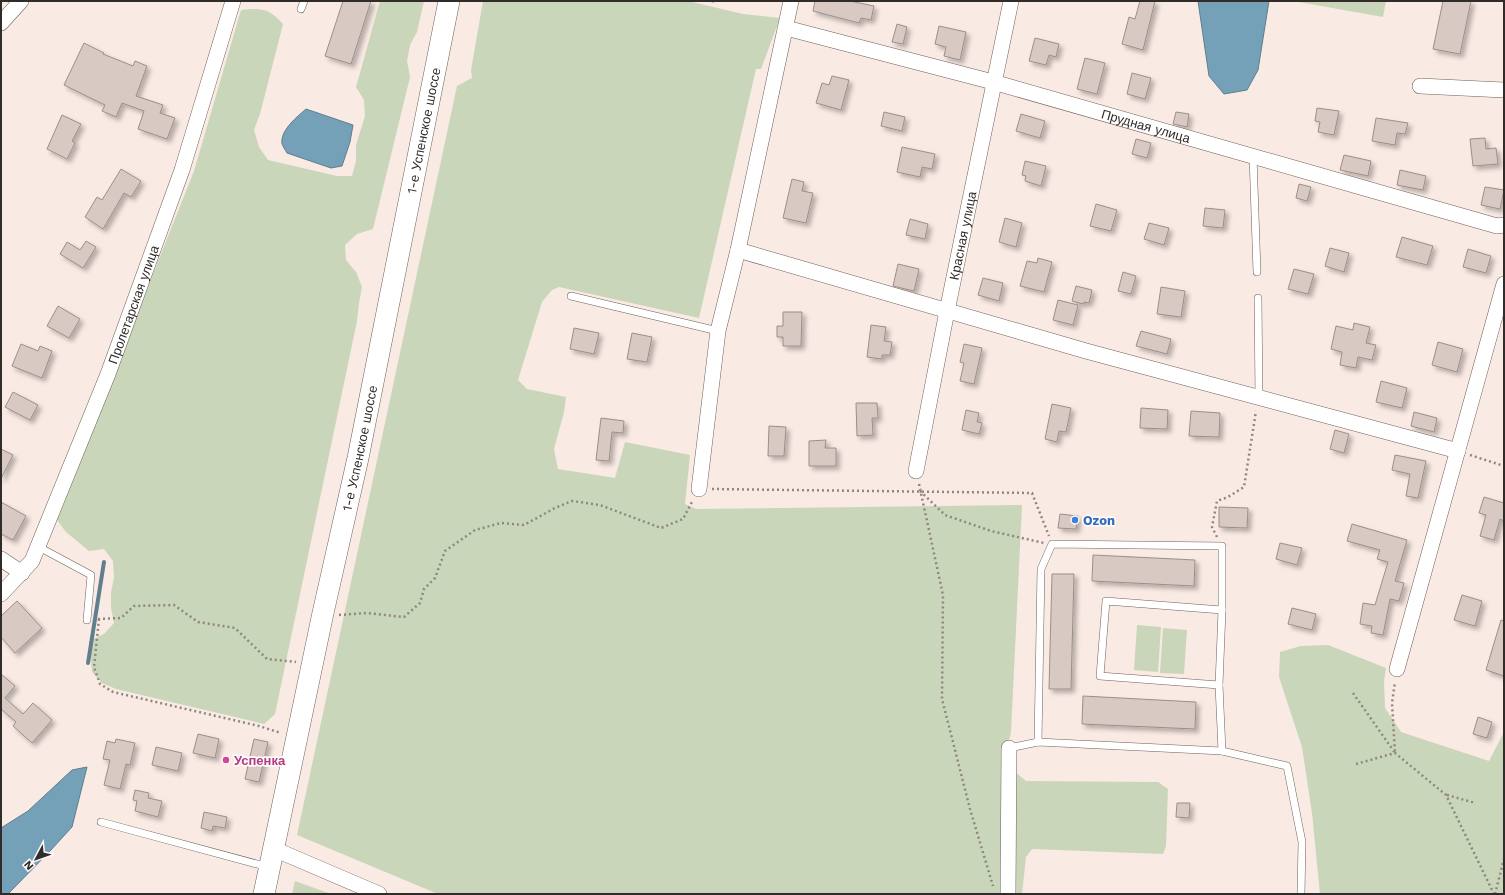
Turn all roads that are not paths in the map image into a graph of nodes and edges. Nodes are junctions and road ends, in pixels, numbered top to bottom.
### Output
1 (22, 1) edge
2 (233, 1) edge
3 (304, 1) edge
4 (449, 1) edge
5 (791, 1) edge
6 (1011, 1) edge
7 (301, 9) dead end
8 (1, 23) edge
9 (786, 28) junction
10 (993, 82) junction
11 (1420, 86) dead end
12 (1504, 90) edge
13 (1253, 156) junction
14 (1504, 225) edge
15 (738, 250) junction
16 (1257, 272) dead end
17 (1504, 284) edge
18 (571, 296) dead end
19 (1258, 298) dead end
20 (947, 311) junction
21 (718, 331) junction
22 (1258, 398) junction
23 (1458, 452) junction
24 (916, 472) road end
25 (699, 489) road end
26 (37, 546) junction
27 (1, 558) edge
28 (22, 573) junction
29 (1, 594) edge
30 (1222, 610) junction
31 (87, 620) dead end
32 (1397, 670) road end
33 (1219, 685) junction
34 (1038, 742) junction
35 (1009, 748) joint
36 (1222, 751) junction
37 (101, 822) dead end
38 (272, 858) junction
39 (264, 894) edge
40 (379, 894) edge
41 (1008, 894) edge
42 (1301, 894) edge

1 - 8 street
2 - 26 street, Пролетарская улица
3 - 7 lane
4 - 38 main road, 1-е Успенское шоссе
5 - 9 street
6 - 10 street, Красная улица
9 - 10 street, Прудная улица
9 - 15 street
10 - 13 street, Прудная улица
10 - 20 street, Красная улица
11 - 12 street
13 - 14 street, Прудная улица
13 - 16 lane
15 - 20 street
15 - 21 street
17 - 23 street
18 - 21 lane
19 - 22 lane
20 - 22 street
20 - 24 street, Красная улица
21 - 25 street
22 - 23 street
23 - 32 street
26 - 28 street, Пролетарская улица
26 - 31 lane
27 - 28 street
28 - 29 street, Пролетарская улица
30 - 33 lane
30 - 33 lane
30 - 34 lane
33 - 36 lane
34 - 35 lane
34 - 36 lane
35 - 41 street
36 - 42 lane
37 - 38 lane
38 - 39 main road, 1-е Успенское шоссе
38 - 40 street

